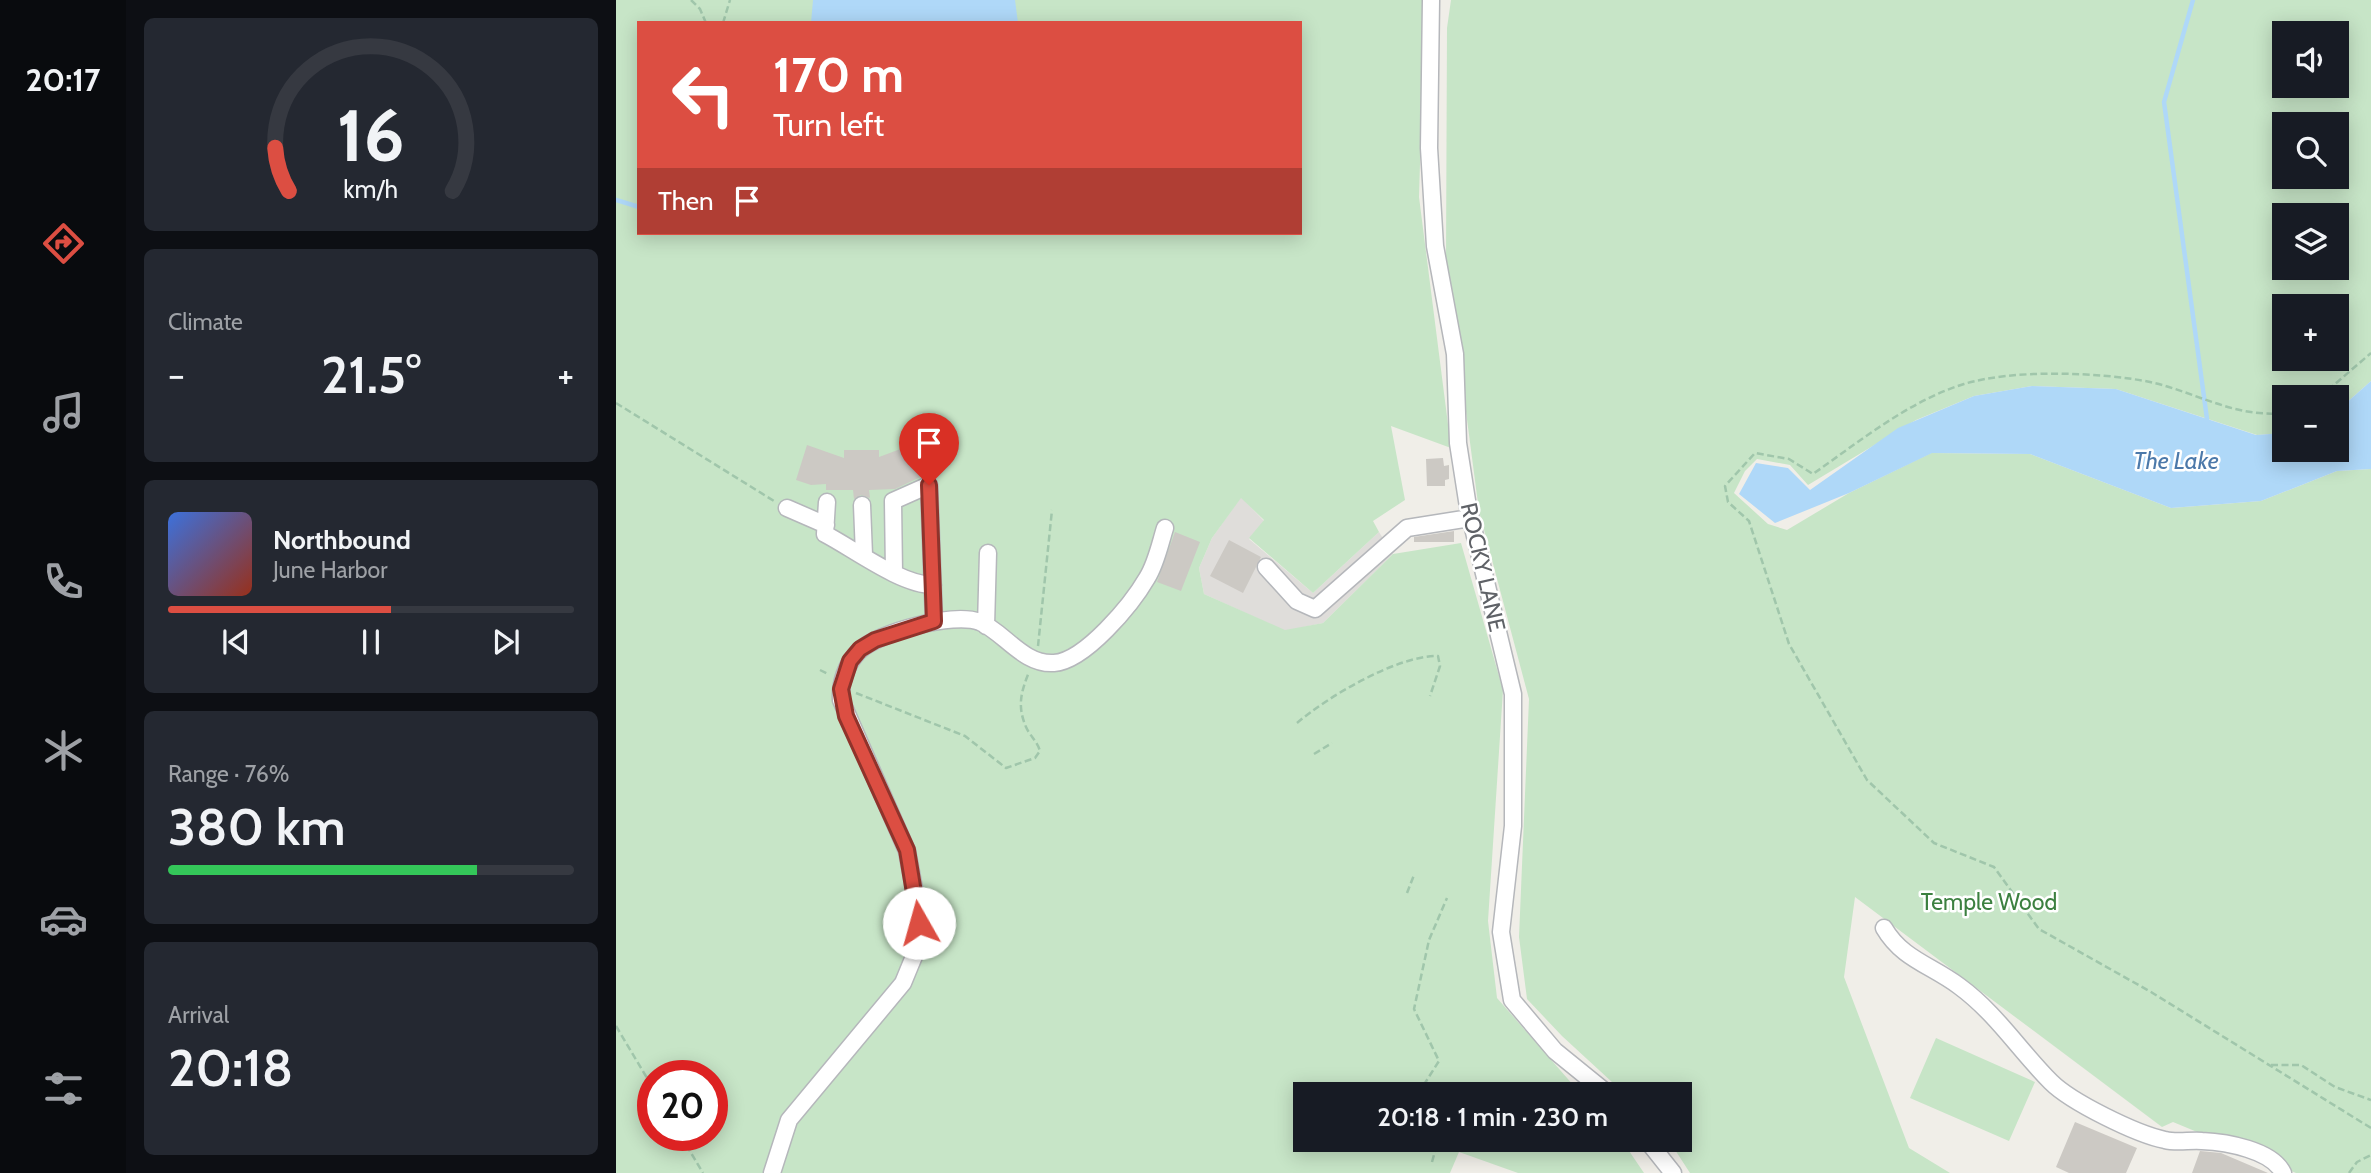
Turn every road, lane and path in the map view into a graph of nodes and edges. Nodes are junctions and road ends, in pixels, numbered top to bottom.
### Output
1 (691, 0) edge
2 (730, 0) edge
3 (1431, 0) edge
4 (705, 21) edge
5 (724, 21) edge
6 (2371, 353) edge
7 (2334, 385) edge
8 (616, 403) edge
9 (2272, 411) edge
10 (827, 502) dead end
11 (862, 506) dead end
12 (787, 508) joint
13 (1052, 510) dead end
14 (1471, 518) junction
15 (826, 525) junction
16 (1165, 528) dead end
17 (988, 554) dead end
18 (864, 555) junction
19 (1266, 567) dead end
20 (894, 573) junction
21 (933, 585) junction
22 (934, 621) junction
23 (986, 626) junction
24 (1034, 657) junction
25 (820, 670) dead end
26 (842, 680) junction
27 (1430, 695) dead end
28 (1297, 723) dead end
29 (1332, 743) dead end
30 (1314, 754) dead end
31 (1414, 875) dead end
32 (1407, 892) dead end
33 (1447, 898) dead end
34 (1884, 928) dead end
35 (616, 1026) edge
36 (637, 1061) edge
37 (2268, 1065) junction
38 (1426, 1082) edge
39 (1593, 1082) edge
40 (2371, 1100) edge
41 (2371, 1128) edge
42 (690, 1151) edge
43 (1435, 1152) edge
44 (1656, 1152) edge
45 (2371, 1155) edge
46 (1432, 1162) dead end
47 (704, 1173) edge
48 (772, 1173) edge
49 (1672, 1173) edge
50 (2283, 1173) edge
51 (2349, 1173) edge

1 - 4 path
2 - 5 path
3 - 14 street, ROCKY LANE
6 - 7 path
8 - 12 path
9 - 37 path
10 - 15 street
11 - 18 street
12 - 15 street
13 - 24 path
14 - 19 street
14 - 39 street, ROCKY LANE
15 - 18 street
16 - 24 street
17 - 23 street
18 - 20 street
20 - 21 street
20 - 21 street
21 - 22 street
22 - 23 street
22 - 26 street
23 - 24 street
24 - 26 path
25 - 26 path
26 - 48 street
27 - 28 path
29 - 30 path
31 - 32 path
33 - 38 path
34 - 50 street
35 - 36 path
37 - 40 path
37 - 41 path
42 - 47 path
43 - 46 path
44 - 49 street
45 - 51 path

